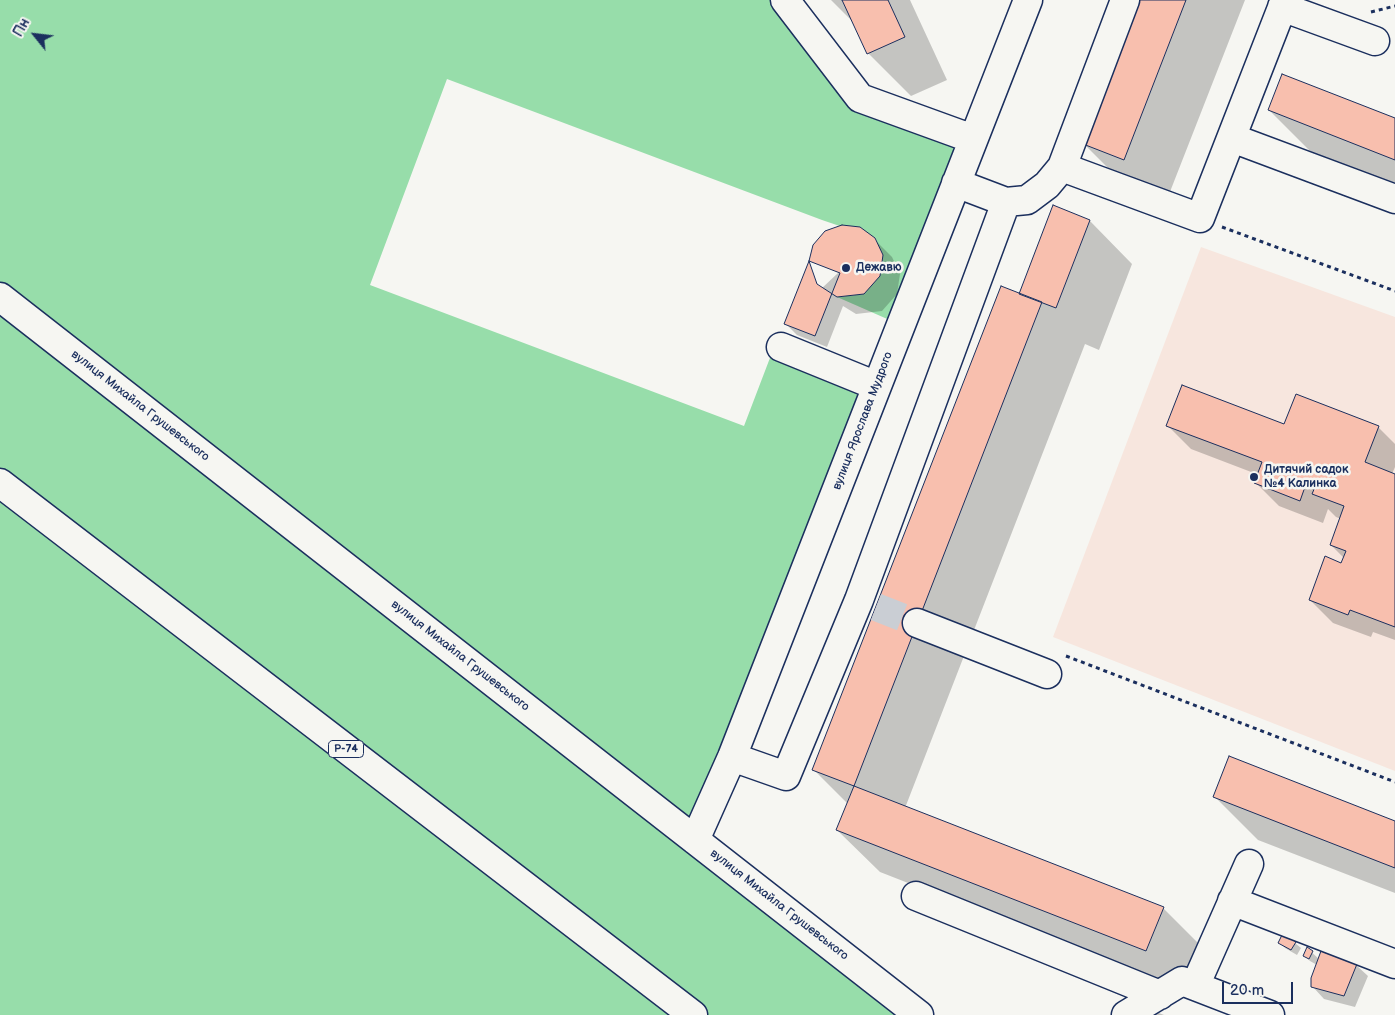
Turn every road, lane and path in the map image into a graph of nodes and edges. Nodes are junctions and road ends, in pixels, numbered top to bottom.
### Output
1 (785, 0) edge
2 (1028, 0) edge
3 (1125, 0) edge
4 (1284, 4) edge
5 (1375, 40) dead end
6 (1232, 138) junction
7 (974, 139) junction
8 (1062, 167) junction
9 (956, 182) junction
10 (1395, 199) edge
11 (1006, 202) junction
12 (1200, 218) junction
13 (1395, 291) edge
14 (0, 296) edge
15 (781, 347) dead end
16 (877, 386) junction
17 (0, 483) edge
18 (917, 623) tunnel mouth
19 (1056, 665) joint
20 (732, 757) junction
21 (1395, 782) edge
22 (696, 840) junction
23 (1249, 864) dead end
24 (916, 896) dead end
25 (1232, 901) junction
26 (1395, 964) edge
27 (1195, 986) junction
28 (1160, 995) junction
29 (910, 1012) edge
30 (693, 1015) edge
31 (1126, 1015) edge
32 (1270, 1015) edge

1 - 7 street
2 - 7 street, вулиця Ярослава Мудрого
3 - 8 street
4 - 5 street
4 - 6 street
6 - 10 street
6 - 12 street
7 - 9 street, вулиця Ярослава Мудрого
8 - 11 street
8 - 12 street
9 - 11 street
9 - 16 street, вулиця Ярослава Мудрого
11 - 20 street
12 - 13 path
14 - 22 street, вулиця Михайла Грушевського
15 - 16 street
16 - 20 street, вулиця Ярослава Мудрого
17 - 30 street, Р-74
18 - 19 street
19 - 21 path
20 - 22 street, вулиця Ярослава Мудрого
22 - 29 street, вулиця Михайла Грушевського
23 - 25 street
24 - 28 street
25 - 26 street
25 - 27 street
27 - 28 street
27 - 32 street
28 - 31 street

